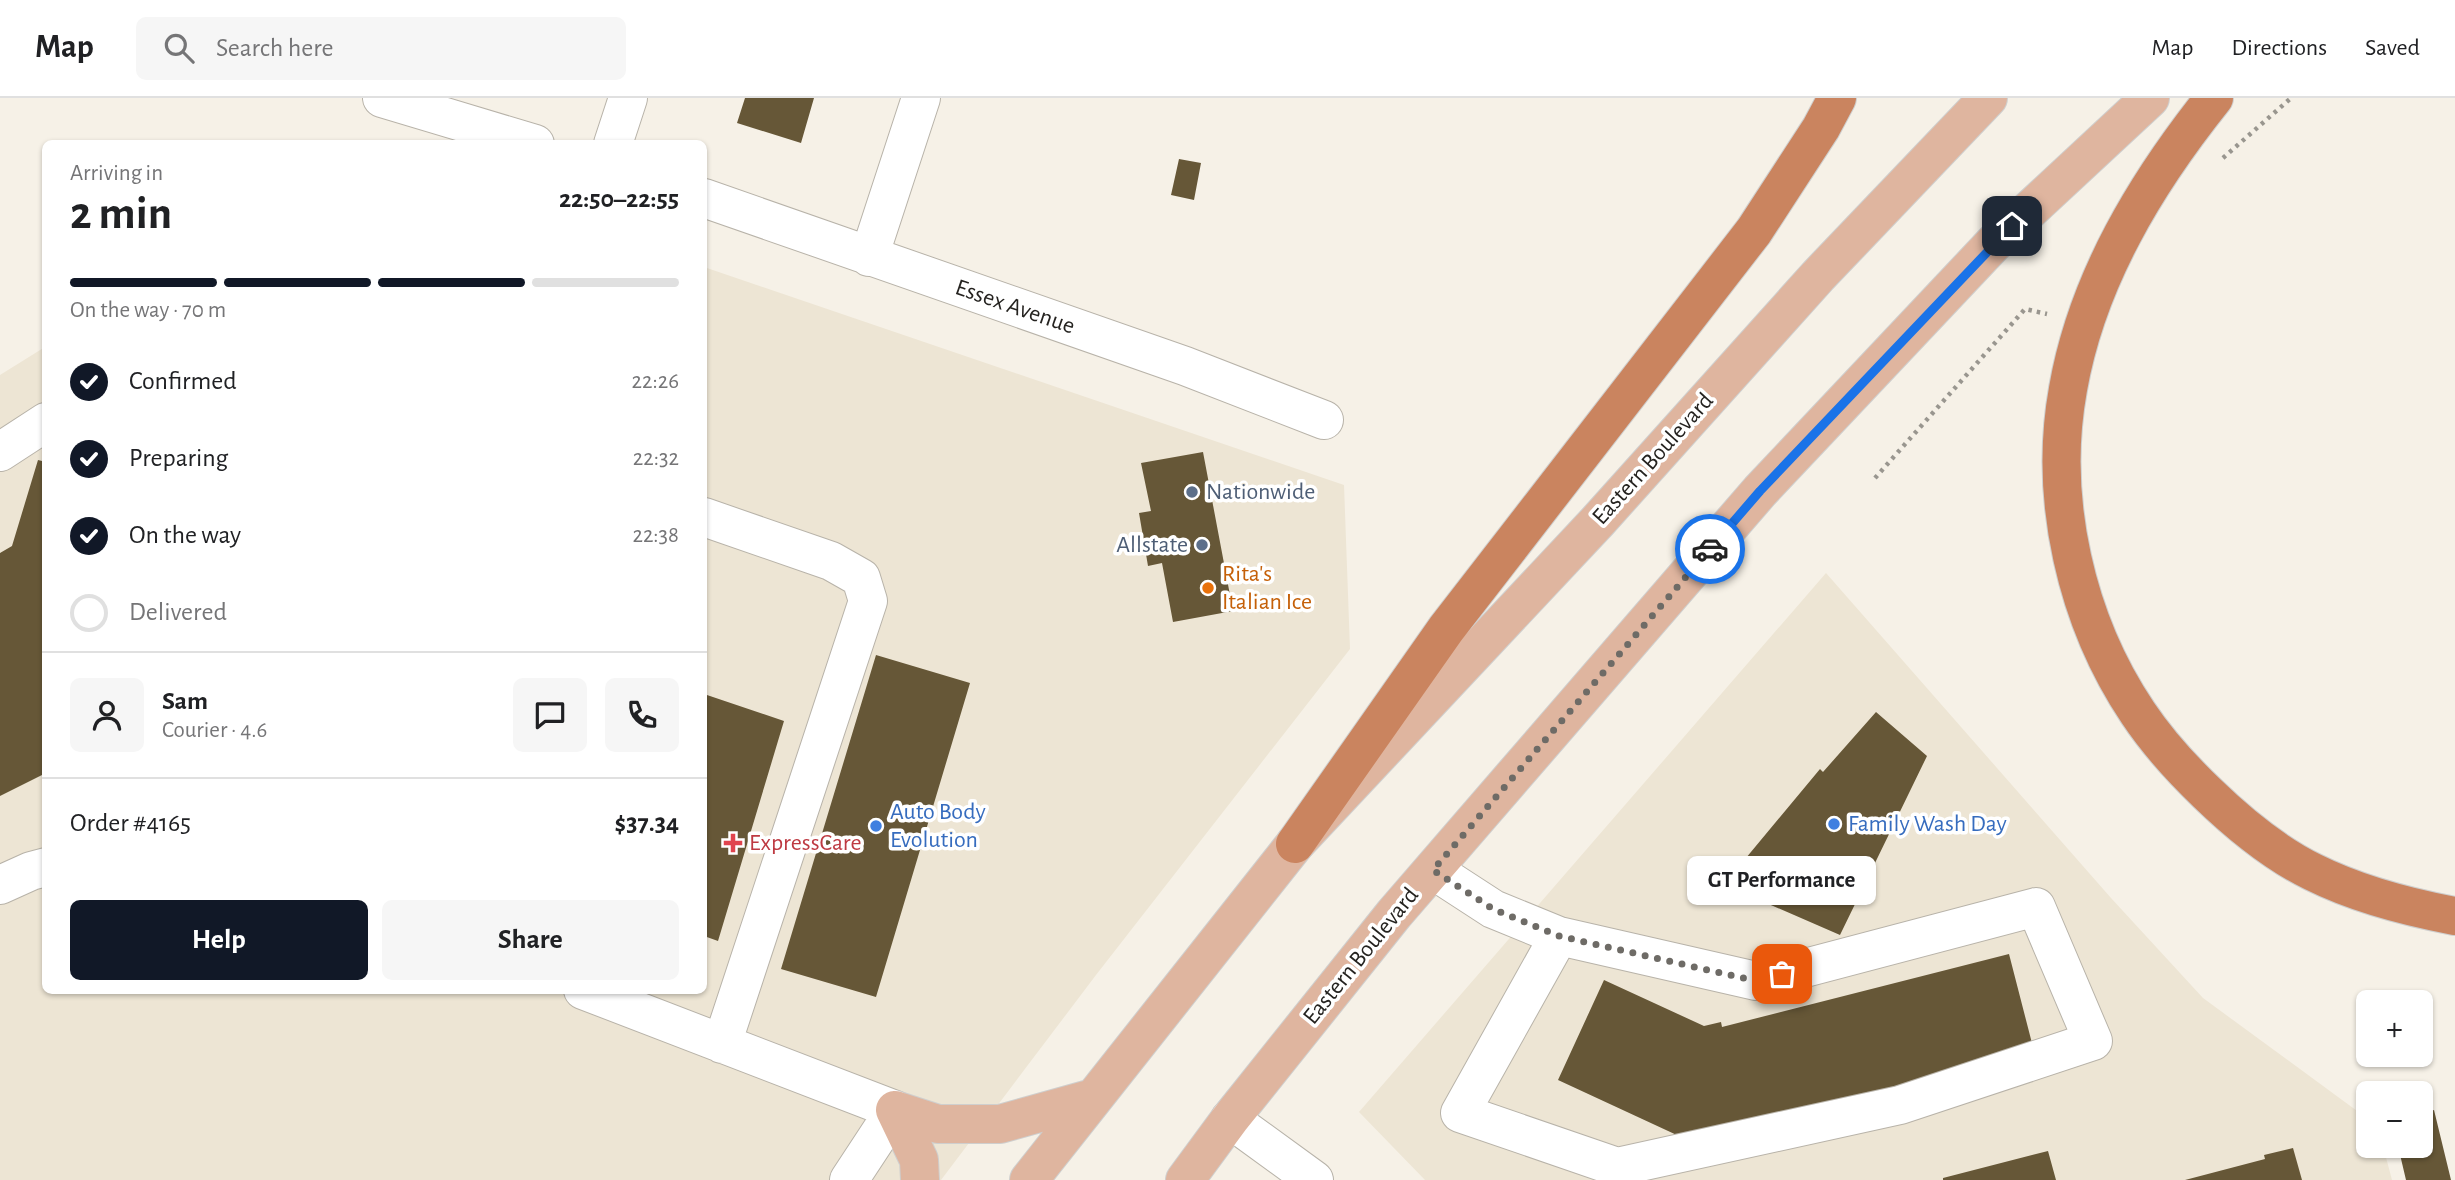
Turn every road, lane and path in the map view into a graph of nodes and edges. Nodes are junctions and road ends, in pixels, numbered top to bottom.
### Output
1 (382, 98) edge
2 (628, 98) edge
3 (921, 98) edge
4 (1836, 98) edge
5 (1988, 98) edge
6 (2150, 98) edge
7 (2214, 98) edge
8 (522, 140) edge
9 (614, 140) edge
10 (707, 199) edge
11 (869, 257) junction
12 (1324, 420) dead end
13 (42, 425) edge
14 (0, 452) edge
15 (707, 518) edge
16 (1295, 844) junction
17 (42, 868) edge
18 (1433, 870) junction
19 (0, 885) edge
20 (2455, 916) edge
21 (1559, 936) junction
22 (593, 994) edge
23 (722, 1044) junction
24 (1093, 1098) junction
25 (895, 1110) junction
26 (1230, 1119) junction
27 (849, 1180) edge
28 (920, 1180) edge
29 (1029, 1180) edge
30 (1185, 1180) edge
31 (1314, 1180) edge

1 - 8 street
2 - 9 street
3 - 11 street
4 - 16 highway
5 - 16 main road, Eastern Boulevard
6 - 18 main road, Eastern Boulevard
7 - 20 highway
10 - 11 street, Essex Avenue
11 - 12 street, Essex Avenue
13 - 14 street
15 - 23 street
16 - 24 main road, Eastern Boulevard
17 - 19 street
18 - 21 street
18 - 26 main road, Eastern Boulevard
21 - 21 street
22 - 23 street
23 - 25 street
24 - 25 main road
24 - 29 main road, Eastern Boulevard
25 - 27 street
25 - 28 main road
26 - 30 main road, Eastern Boulevard
26 - 31 street

